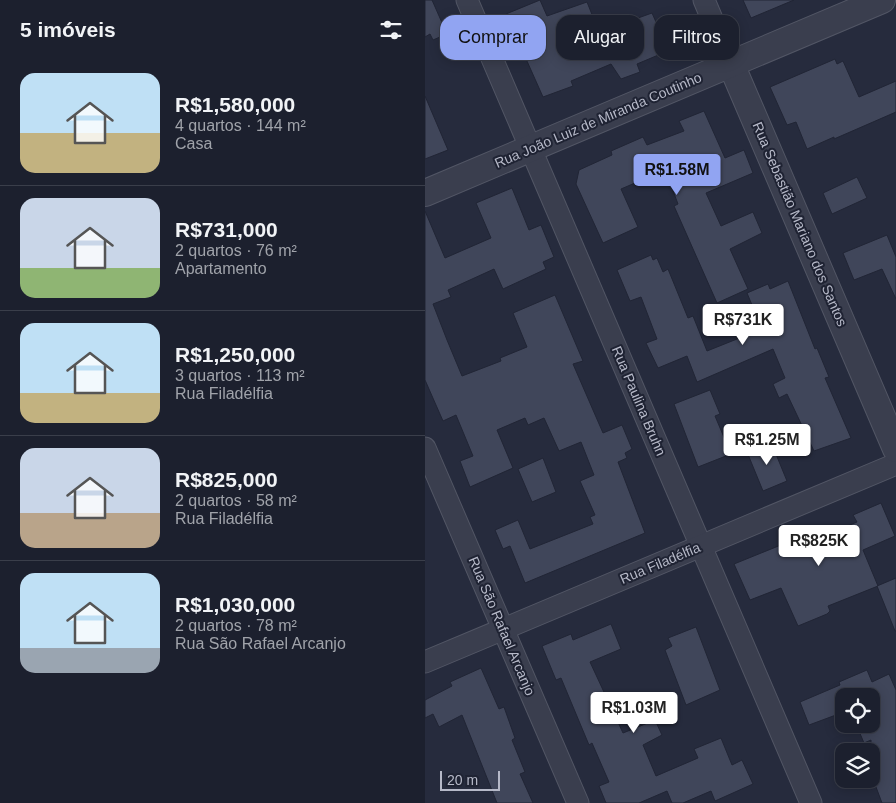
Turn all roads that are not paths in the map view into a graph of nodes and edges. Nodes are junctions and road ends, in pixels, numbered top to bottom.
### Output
1 (467, 0) edge
2 (704, 0) edge
3 (882, 0) edge
4 (731, 64) junction
5 (530, 148) junction
6 (425, 193) edge
7 (425, 448) edge
8 (896, 449) edge
9 (896, 464) edge
10 (701, 546) junction
11 (503, 629) junction
12 (425, 662) edge
13 (578, 803) edge
14 (811, 803) edge

1 - 5 street, Rua Paulina Bruhn
2 - 4 street, Rua Sebastião Mariano dos Santos
3 - 4 street, Rua João Luiz de Miranda Coutinho
4 - 5 street, Rua João Luiz de Miranda Coutinho
4 - 8 street, Rua Sebastião Mariano dos Santos
5 - 6 street, Rua João Luiz de Miranda Coutinho
5 - 10 street, Rua Paulina Bruhn
7 - 11 street, Rua São Rafael Arcanjo
9 - 10 street, Rua Filadélfia
10 - 11 street, Rua Filadélfia
10 - 14 street, Rua Paulina Bruhn
11 - 12 street, Rua Filadélfia
11 - 13 street, Rua São Rafael Arcanjo

